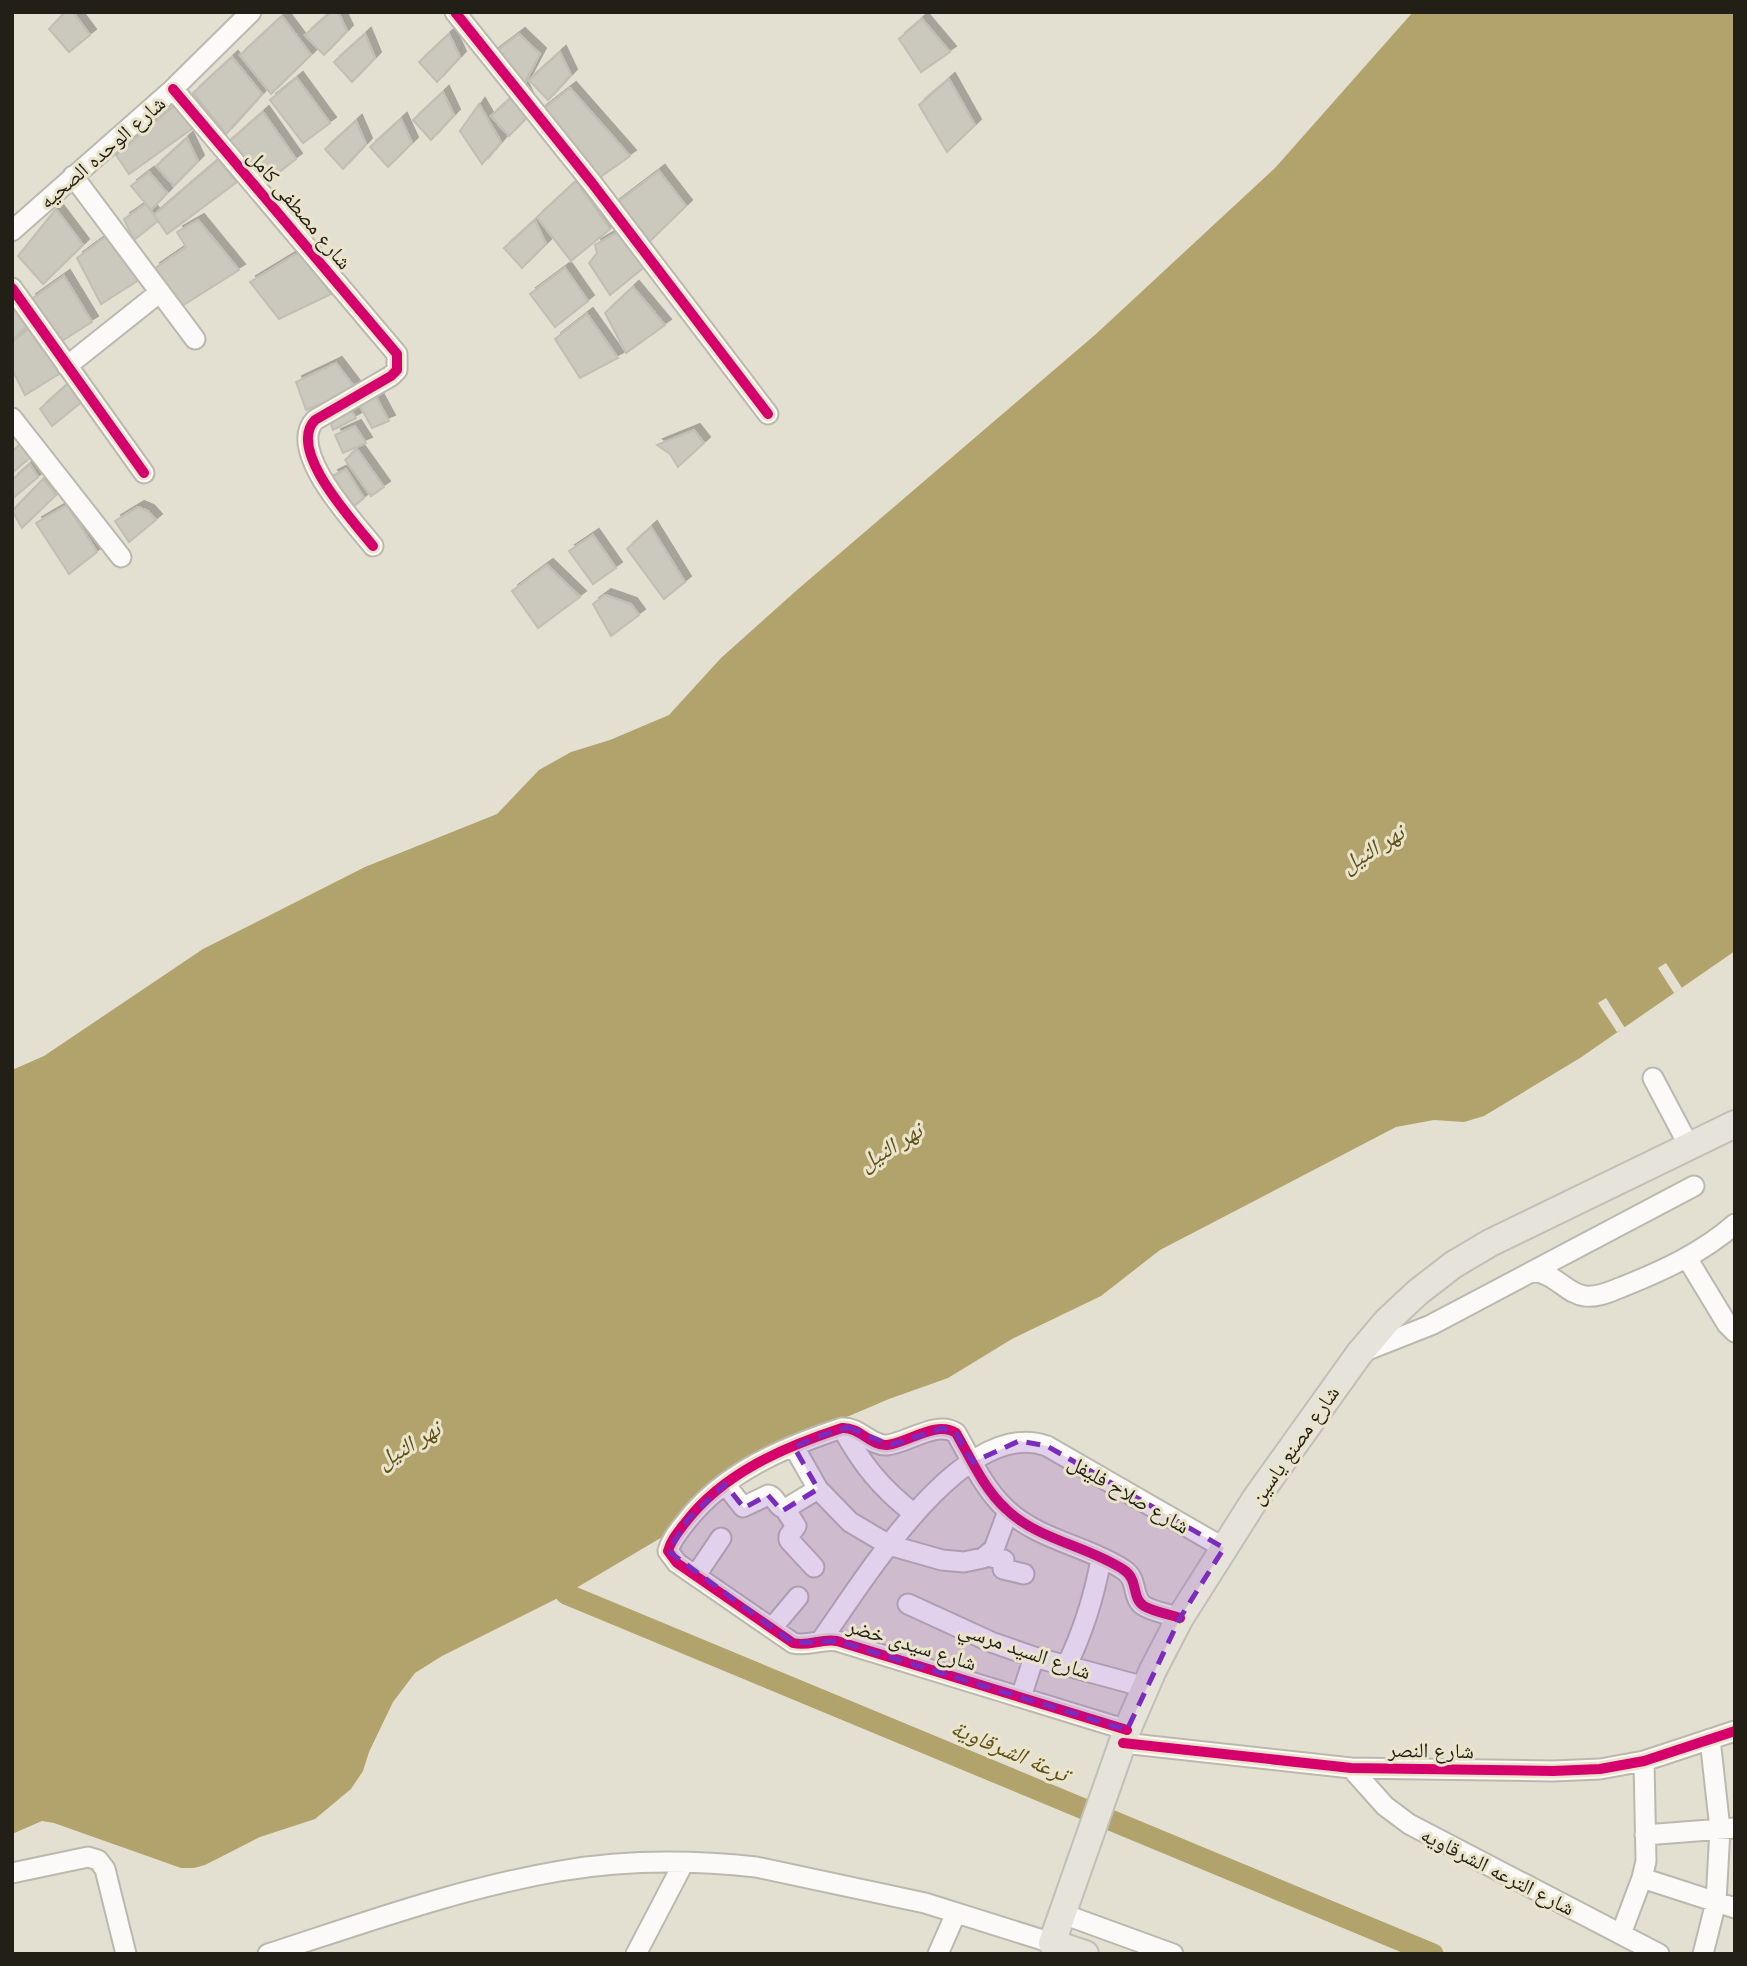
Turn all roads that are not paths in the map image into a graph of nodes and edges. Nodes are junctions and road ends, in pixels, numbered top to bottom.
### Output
1 (251, 12) edge
2 (455, 12) edge
3 (173, 89) junction
4 (74, 176) junction
5 (12, 231) edge
6 (12, 288) edge
7 (160, 292) junction
8 (195, 339) dead end
9 (67, 366) junction
10 (768, 414) dead end
11 (12, 418) edge
12 (144, 473) dead end
13 (373, 546) dead end
14 (121, 557) dead end
15 (1653, 1078) dead end
16 (1735, 1124) edge
17 (1689, 1146) junction
18 (1694, 1185) dead end
19 (1735, 1224) edge
20 (1687, 1258) junction
21 (1533, 1271) junction
22 (1735, 1332) edge
23 (1359, 1354) junction
24 (842, 1428) junction
25 (793, 1447) junction
26 (973, 1462) junction
27 (725, 1484) junction
28 (818, 1489) junction
29 (785, 1509) junction
30 (1008, 1511) junction
31 (913, 1513) junction
32 (721, 1538) dead end
33 (889, 1545) junction
34 (1224, 1548) junction
35 (988, 1556) junction
36 (1101, 1559) junction
37 (814, 1567) dead end
38 (1024, 1574) dead end
39 (696, 1576) junction
40 (798, 1597) dead end
41 (908, 1604) dead end
42 (1180, 1618) junction
43 (772, 1628) junction
44 (822, 1639) junction
45 (1034, 1657) junction
46 (1066, 1667) junction
47 (1145, 1687) junction
48 (1021, 1697) junction
49 (1735, 1731) edge
50 (1125, 1736) junction
51 (1710, 1739) junction
52 (1644, 1761) junction
53 (1351, 1768) junction
54 (1728, 1828) edge
55 (1645, 1835) junction
56 (683, 1864) junction
57 (12, 1873) edge
58 (1642, 1878) junction
59 (1725, 1905) edge
60 (956, 1913) junction
61 (1063, 1914) junction
62 (1621, 1934) junction
63 (1067, 1950) edge
64 (126, 1954) edge
65 (268, 1954) edge
66 (636, 1954) edge
67 (938, 1954) edge
68 (1172, 1954) edge
69 (1659, 1954) edge
70 (1703, 1954) edge

1 - 3 street, شارع الوحده الصحيه
2 - 10 street
3 - 4 street, شارع الوحده الصحيه
3 - 13 street, شارع مصطفى كامل
4 - 5 street, شارع الوحده الصحيه
4 - 7 street
6 - 9 street
7 - 8 street
7 - 9 street
9 - 12 street
11 - 14 street
15 - 17 street
16 - 17 main road, شارع مصنع ياسين
17 - 23 main road, شارع مصنع ياسين
18 - 21 street
19 - 20 street
20 - 21 street
20 - 22 street
21 - 23 street
23 - 34 main road, شارع مصنع ياسين
24 - 25 street
24 - 26 street
24 - 31 street
25 - 27 street
25 - 28 street
26 - 30 street
26 - 31 street
26 - 34 street, شارع صلاح فليفل
27 - 29 street
27 - 39 street, شارع سيدى خضر
28 - 29 street
28 - 33 street
29 - 37 street
30 - 35 street
30 - 36 street
31 - 33 street
32 - 39 street
33 - 35 street
33 - 44 street
34 - 42 main road, شارع مصنع ياسين
35 - 38 street
36 - 42 street
36 - 46 street
39 - 43 street, شارع سيدى خضر
40 - 43 street
41 - 45 street, شارع السيد مرسي
42 - 47 main road, شارع مصنع ياسين
43 - 44 street, شارع سيدى خضر
44 - 48 street, شارع سيدى خضر
45 - 46 street, شارع السيد مرسي
45 - 48 street
46 - 47 street, شارع السيد مرسي
47 - 50 main road, شارع مصنع ياسين
48 - 50 street, شارع سيدى خضر
49 - 51 street, شارع النصر
50 - 53 street, شارع النصر
50 - 61 main road, شارع مصنع ياسين
51 - 52 street, شارع النصر
51 - 54 street
52 - 53 street, شارع النصر
52 - 55 street
53 - 62 street, شارع الترعه الشرقاويه
54 - 55 street
54 - 59 street
55 - 58 street
56 - 60 street
56 - 65 street
56 - 66 street
57 - 64 street
58 - 59 street
58 - 62 street
59 - 70 street
60 - 63 street
60 - 67 street
61 - 63 main road, شارع مصنع ياسين
61 - 68 street
62 - 69 street, شارع الترعه الشرقاويه

